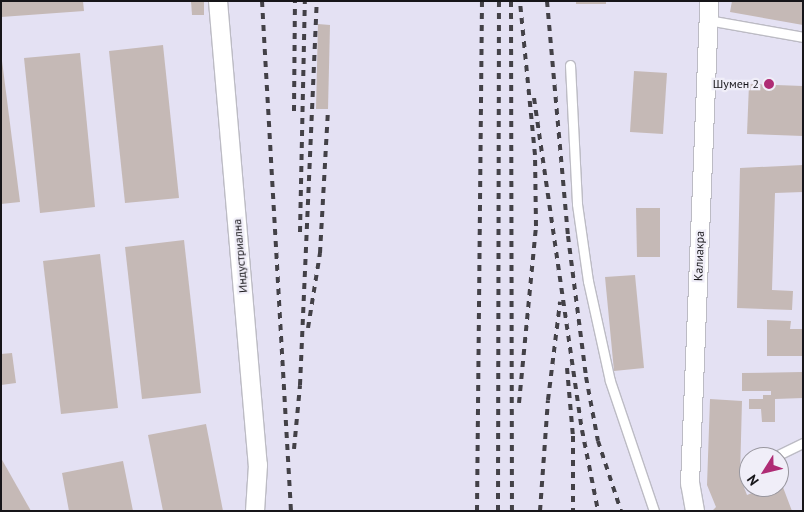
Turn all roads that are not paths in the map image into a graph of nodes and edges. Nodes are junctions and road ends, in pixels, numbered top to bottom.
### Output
1 (218, 1) edge
2 (709, 1) edge
3 (708, 20) junction
4 (803, 37) edge
5 (570, 65) dead end
6 (803, 444) edge
7 (789, 450) edge
8 (256, 511) edge
9 (654, 511) edge
10 (695, 511) edge

1 - 8 street, Индустриална
2 - 3 street, Калиакра
3 - 4 lane
3 - 10 street, Калиакра
5 - 9 lane
6 - 7 lane

